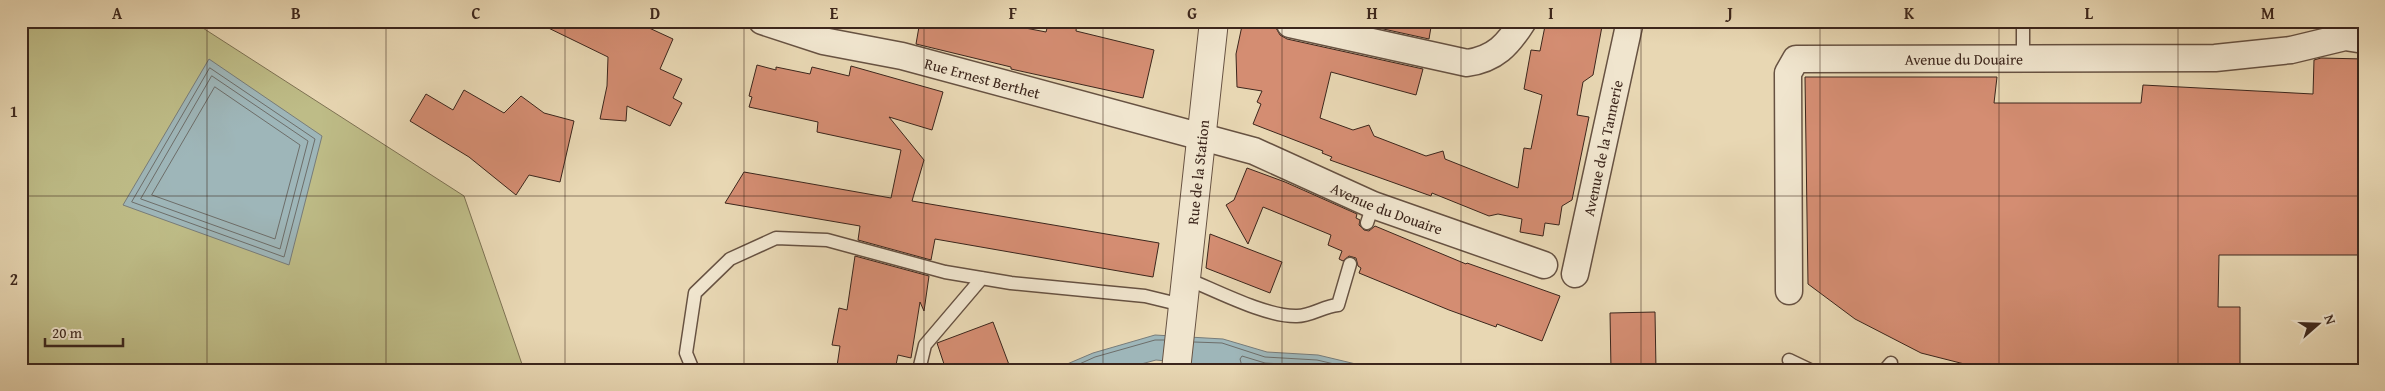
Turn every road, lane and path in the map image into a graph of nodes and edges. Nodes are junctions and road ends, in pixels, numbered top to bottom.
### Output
1 (762, 21) edge
2 (1214, 21) edge
3 (1523, 21) edge
4 (1630, 21) edge
5 (2023, 21) edge
6 (1290, 24) dead end
7 (2351, 33) edge
8 (2023, 57) junction
9 (1200, 137) junction
10 (1350, 264) dead end
11 (1544, 265) joint
12 (1576, 274) joint
13 (982, 278) junction
14 (1185, 278) junction
15 (1789, 291) dead end
16 (1181, 314) junction
17 (1789, 360) dead end
18 (693, 370) edge
19 (919, 370) edge
20 (1176, 370) edge
21 (1810, 370) edge

1 - 9 street, Rue Ernest Berthet
2 - 9 street, Rue de la Station
3 - 6 street
4 - 12 street, Avenue de la Tannerie
5 - 8 lane
7 - 8 street, Avenue du Douaire
8 - 15 street, Avenue du Douaire
9 - 11 street, Avenue du Douaire
9 - 14 street, Rue de la Station
10 - 14 lane
11 - 12 lane, Avenue du Douaire
13 - 16 lane
13 - 18 lane
13 - 19 lane
14 - 16 street, Rue de la Station
16 - 20 street, Rue de la Station
17 - 21 lane

